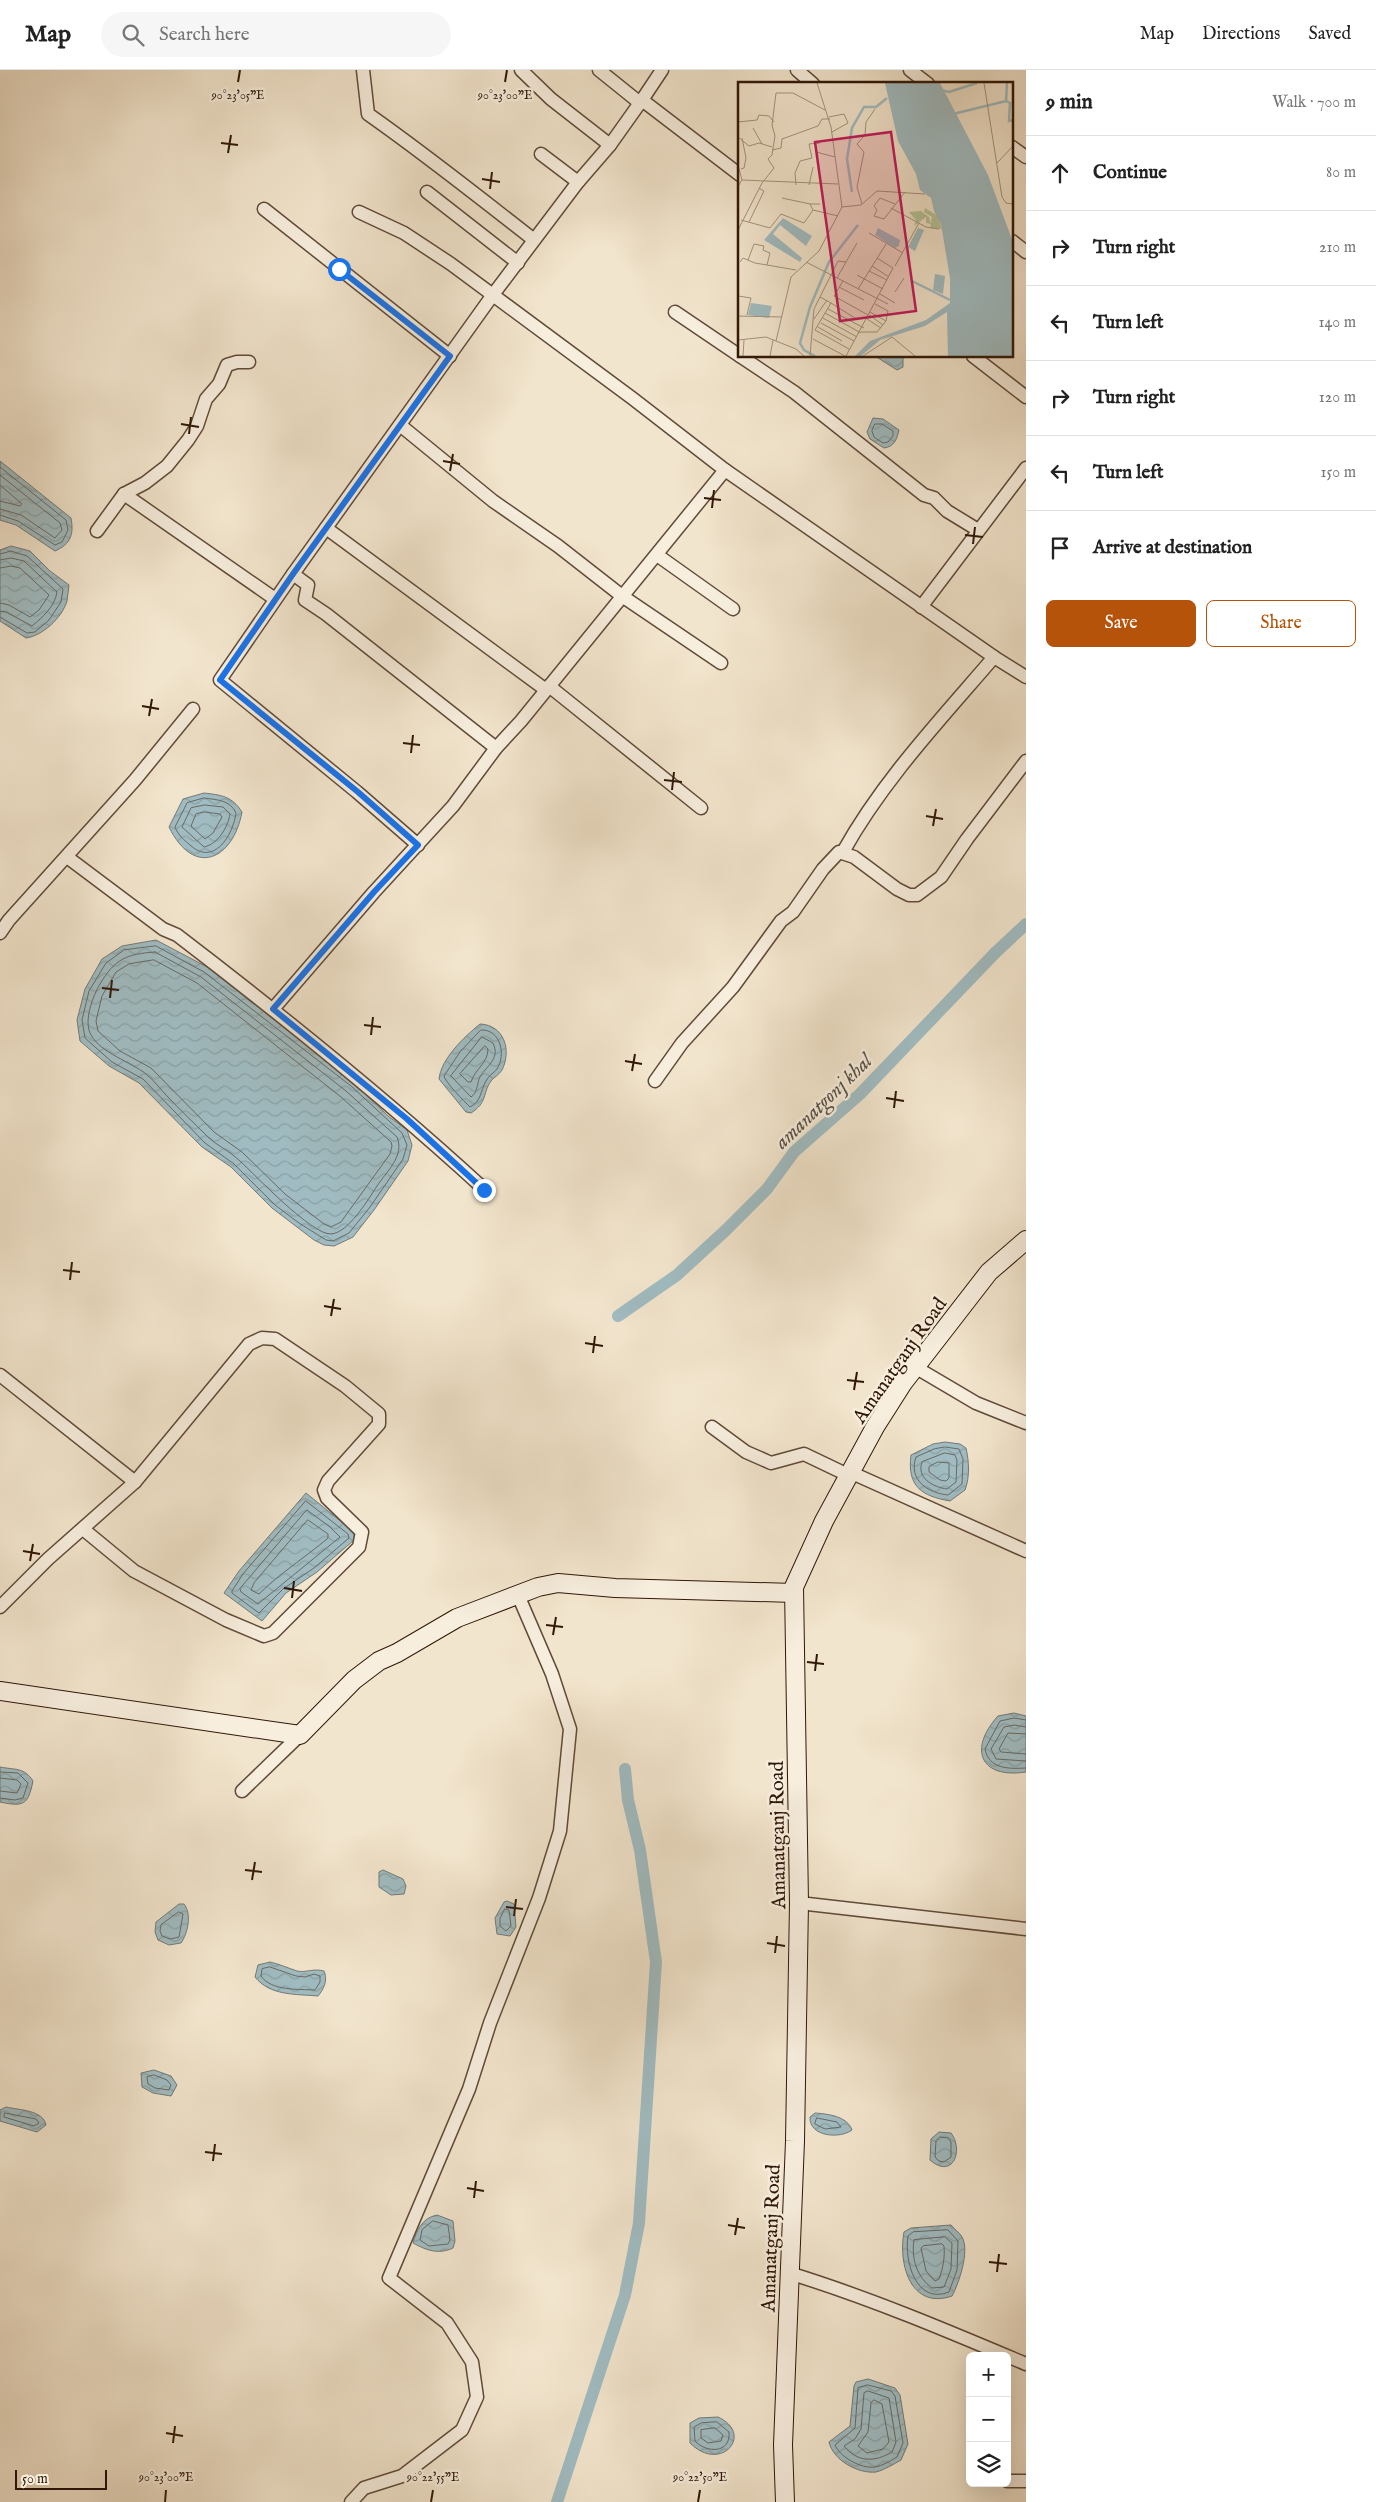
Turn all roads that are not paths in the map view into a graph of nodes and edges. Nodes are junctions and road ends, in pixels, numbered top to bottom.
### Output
1 (362, 70) edge
2 (521, 70) edge
3 (600, 70) edge
4 (662, 70) edge
5 (797, 70) edge
6 (910, 70) edge
7 (811, 82) edge
8 (925, 82) edge
9 (641, 101) junction
10 (610, 145) junction
11 (1014, 148) edge
12 (542, 154) dead end
13 (1026, 157) edge
14 (738, 174) edge
15 (578, 182) junction
16 (427, 192) dead end
17 (264, 209) dead end
18 (359, 212) dead end
19 (534, 240) junction
20 (1014, 243) edge
21 (1026, 252) edge
22 (518, 263) junction
23 (492, 296) junction
24 (675, 312) dead end
25 (738, 355) edge
26 (450, 356) junction
27 (743, 358) edge
28 (976, 358) edge
29 (249, 362) dead end
30 (1026, 397) edge
31 (400, 425) junction
32 (1026, 468) edge
33 (725, 470) junction
34 (124, 494) junction
35 (326, 528) junction
36 (978, 530) junction
37 (97, 531) dead end
38 (657, 555) junction
39 (293, 574) junction
40 (622, 596) junction
41 (275, 599) junction
42 (921, 607) junction
43 (733, 609) dead end
44 (994, 657) junction
45 (721, 663) dead end
46 (1026, 677) edge
47 (547, 688) junction
48 (193, 709) dead end
49 (496, 748) junction
50 (1026, 761) edge
51 (701, 808) dead end
52 (418, 845) junction
53 (843, 852) junction
54 (67, 858) junction
55 (0, 933) edge
56 (273, 1009) junction
57 (655, 1081) dead end
58 (484, 1190) dead end
59 (1026, 1240) edge
60 (915, 1367) junction
61 (0, 1375) edge
62 (1026, 1422) edge
63 (712, 1427) dead end
64 (851, 1475) junction
65 (135, 1482) junction
66 (83, 1529) junction
67 (1026, 1551) edge
68 (794, 1593) junction
69 (518, 1595) junction
70 (0, 1607) edge
71 (0, 1691) edge
72 (300, 1735) junction
73 (242, 1791) dead end
74 (799, 1904) junction
75 (1026, 1930) edge
76 (789, 2273) junction
77 (1026, 2364) edge
78 (1026, 2481) edge
79 (1011, 2482) edge
80 (351, 2502) edge
81 (785, 2502) edge

1 - 19 street
2 - 10 street
3 - 9 street
4 - 9 street
5 - 7 street
6 - 8 street
9 - 10 street
9 - 14 street
10 - 15 street
11 - 13 street
12 - 15 street
15 - 19 street
16 - 22 street
17 - 26 street
18 - 23 street
19 - 22 street
20 - 21 street
22 - 23 street
23 - 26 street
23 - 33 street
24 - 25 street
26 - 31 street
27 - 36 street
28 - 30 street
29 - 34 street
31 - 35 street
31 - 40 street
32 - 36 street
33 - 38 street
33 - 42 street
34 - 37 street
34 - 41 street
35 - 39 street
35 - 47 street
36 - 42 street
38 - 40 street
38 - 43 street
39 - 41 street
39 - 49 street
40 - 45 street
40 - 47 street
41 - 52 street
42 - 44 street
44 - 46 street
44 - 53 street
47 - 49 street
47 - 51 street
48 - 54 street
49 - 52 street
50 - 53 street
52 - 56 street
53 - 57 street
54 - 55 street
54 - 56 street
56 - 58 street
59 - 60 main road, Amanatganj Road
60 - 62 street
60 - 64 main road, Amanatganj Road
61 - 65 street
63 - 64 street
64 - 67 street
64 - 68 main road, Amanatganj Road
65 - 66 street
65 - 66 street
66 - 70 street
68 - 69 main road
68 - 74 main road, Amanatganj Road
69 - 72 main road
69 - 80 street
71 - 72 main road
72 - 73 street
74 - 75 street
74 - 76 main road, Amanatganj Road
76 - 77 street
76 - 81 main road, Amanatganj Road
78 - 79 street

